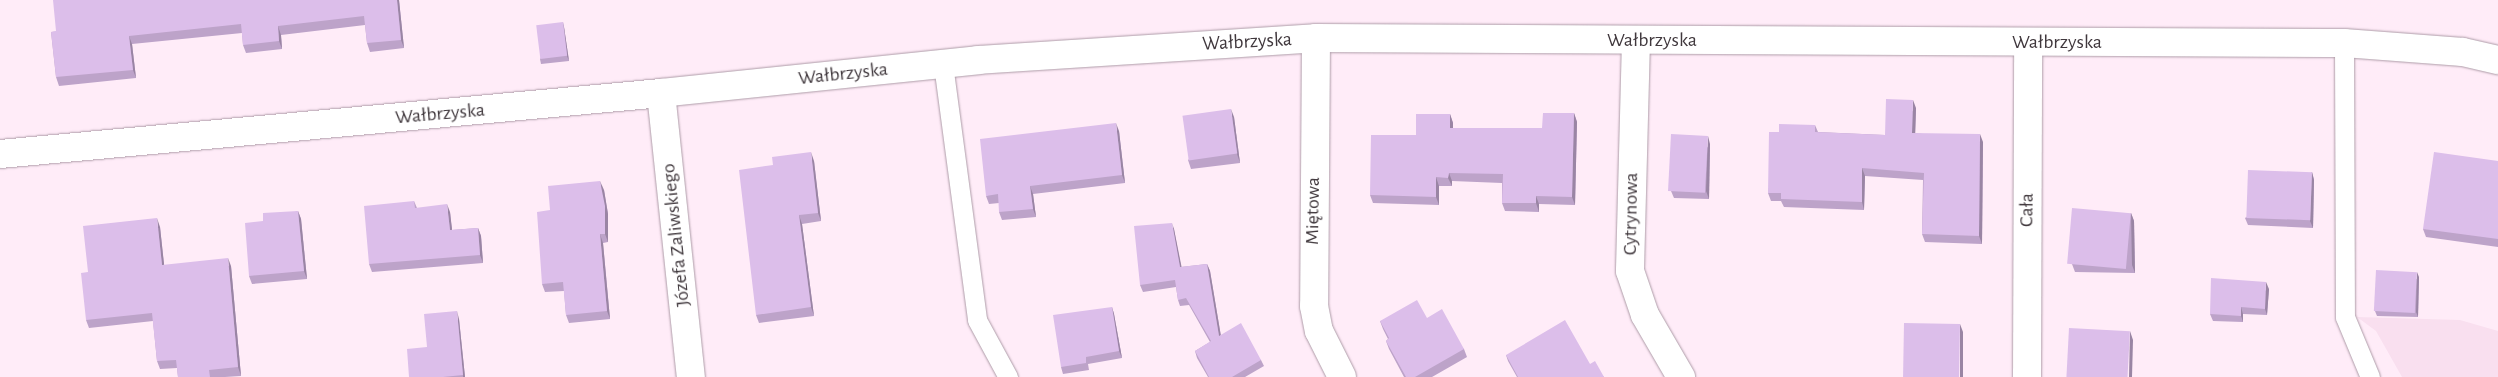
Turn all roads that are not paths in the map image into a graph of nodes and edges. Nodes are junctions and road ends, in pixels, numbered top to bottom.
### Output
1 (1316, 38) junction
2 (1636, 40) junction
3 (2028, 42) junction
4 (2344, 43) junction
5 (2498, 60) edge
6 (943, 64) junction
7 (661, 93) junction
8 (0, 154) edge
9 (691, 377) edge
10 (1008, 377) edge
11 (1342, 377) edge
12 (1681, 377) edge
13 (2027, 377) edge
14 (2370, 377) edge

1 - 2 street, Wałbrzyska
1 - 6 street, Wałbrzyska
1 - 11 street, Miętowa
2 - 3 street, Wałbrzyska
2 - 12 street, Cytrynowa
3 - 4 street, Wałbrzyska
3 - 13 street, Cała
4 - 5 street, Wałbrzyska
4 - 14 lane
6 - 7 street, Wałbrzyska
6 - 10 lane
7 - 8 street, Wałbrzyska
7 - 9 street, Józefa Zaliwskiego

